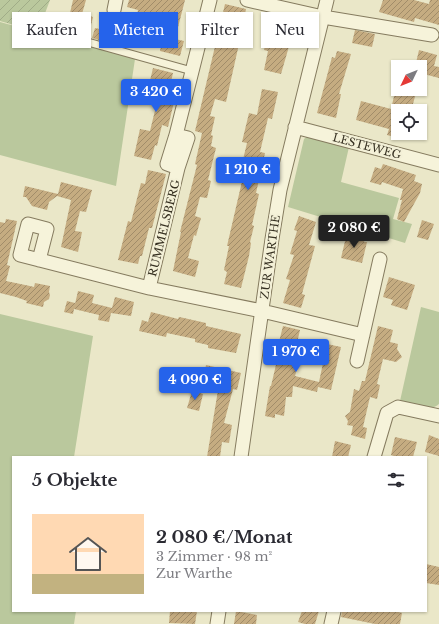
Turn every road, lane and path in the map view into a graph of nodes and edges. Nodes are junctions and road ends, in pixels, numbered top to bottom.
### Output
1 (210, 0) edge
2 (247, 0) edge
3 (327, 0) edge
4 (322, 17) junction
5 (432, 35) dead end
6 (91, 43) edge
7 (192, 70) junction
8 (295, 127) junction
9 (439, 166) edge
10 (380, 259) dead end
11 (39, 260) dead end
12 (149, 288) junction
13 (262, 311) junction
14 (362, 335) junction
15 (356, 361) dead end
16 (439, 416) edge
17 (241, 456) edge
18 (374, 456) edge
19 (219, 612) edge
20 (334, 612) edge
21 (217, 624) edge
22 (331, 624) edge

1 - 7 street, RUMMELSBERG
2 - 4 street
3 - 4 street, ZUR WARTHE
4 - 5 street
4 - 8 street, ZUR WARTHE
6 - 7 lane
7 - 12 street, RUMMELSBERG
8 - 9 street, LESTEWEG
8 - 13 street, ZUR WARTHE
10 - 14 street
11 - 12 street, RUMMELSBERG
12 - 13 street, RUMMELSBERG
13 - 14 street, ZUR WARTHE
13 - 17 street, ZUR WARTHE
14 - 15 street
16 - 18 street
19 - 21 street
20 - 22 street

